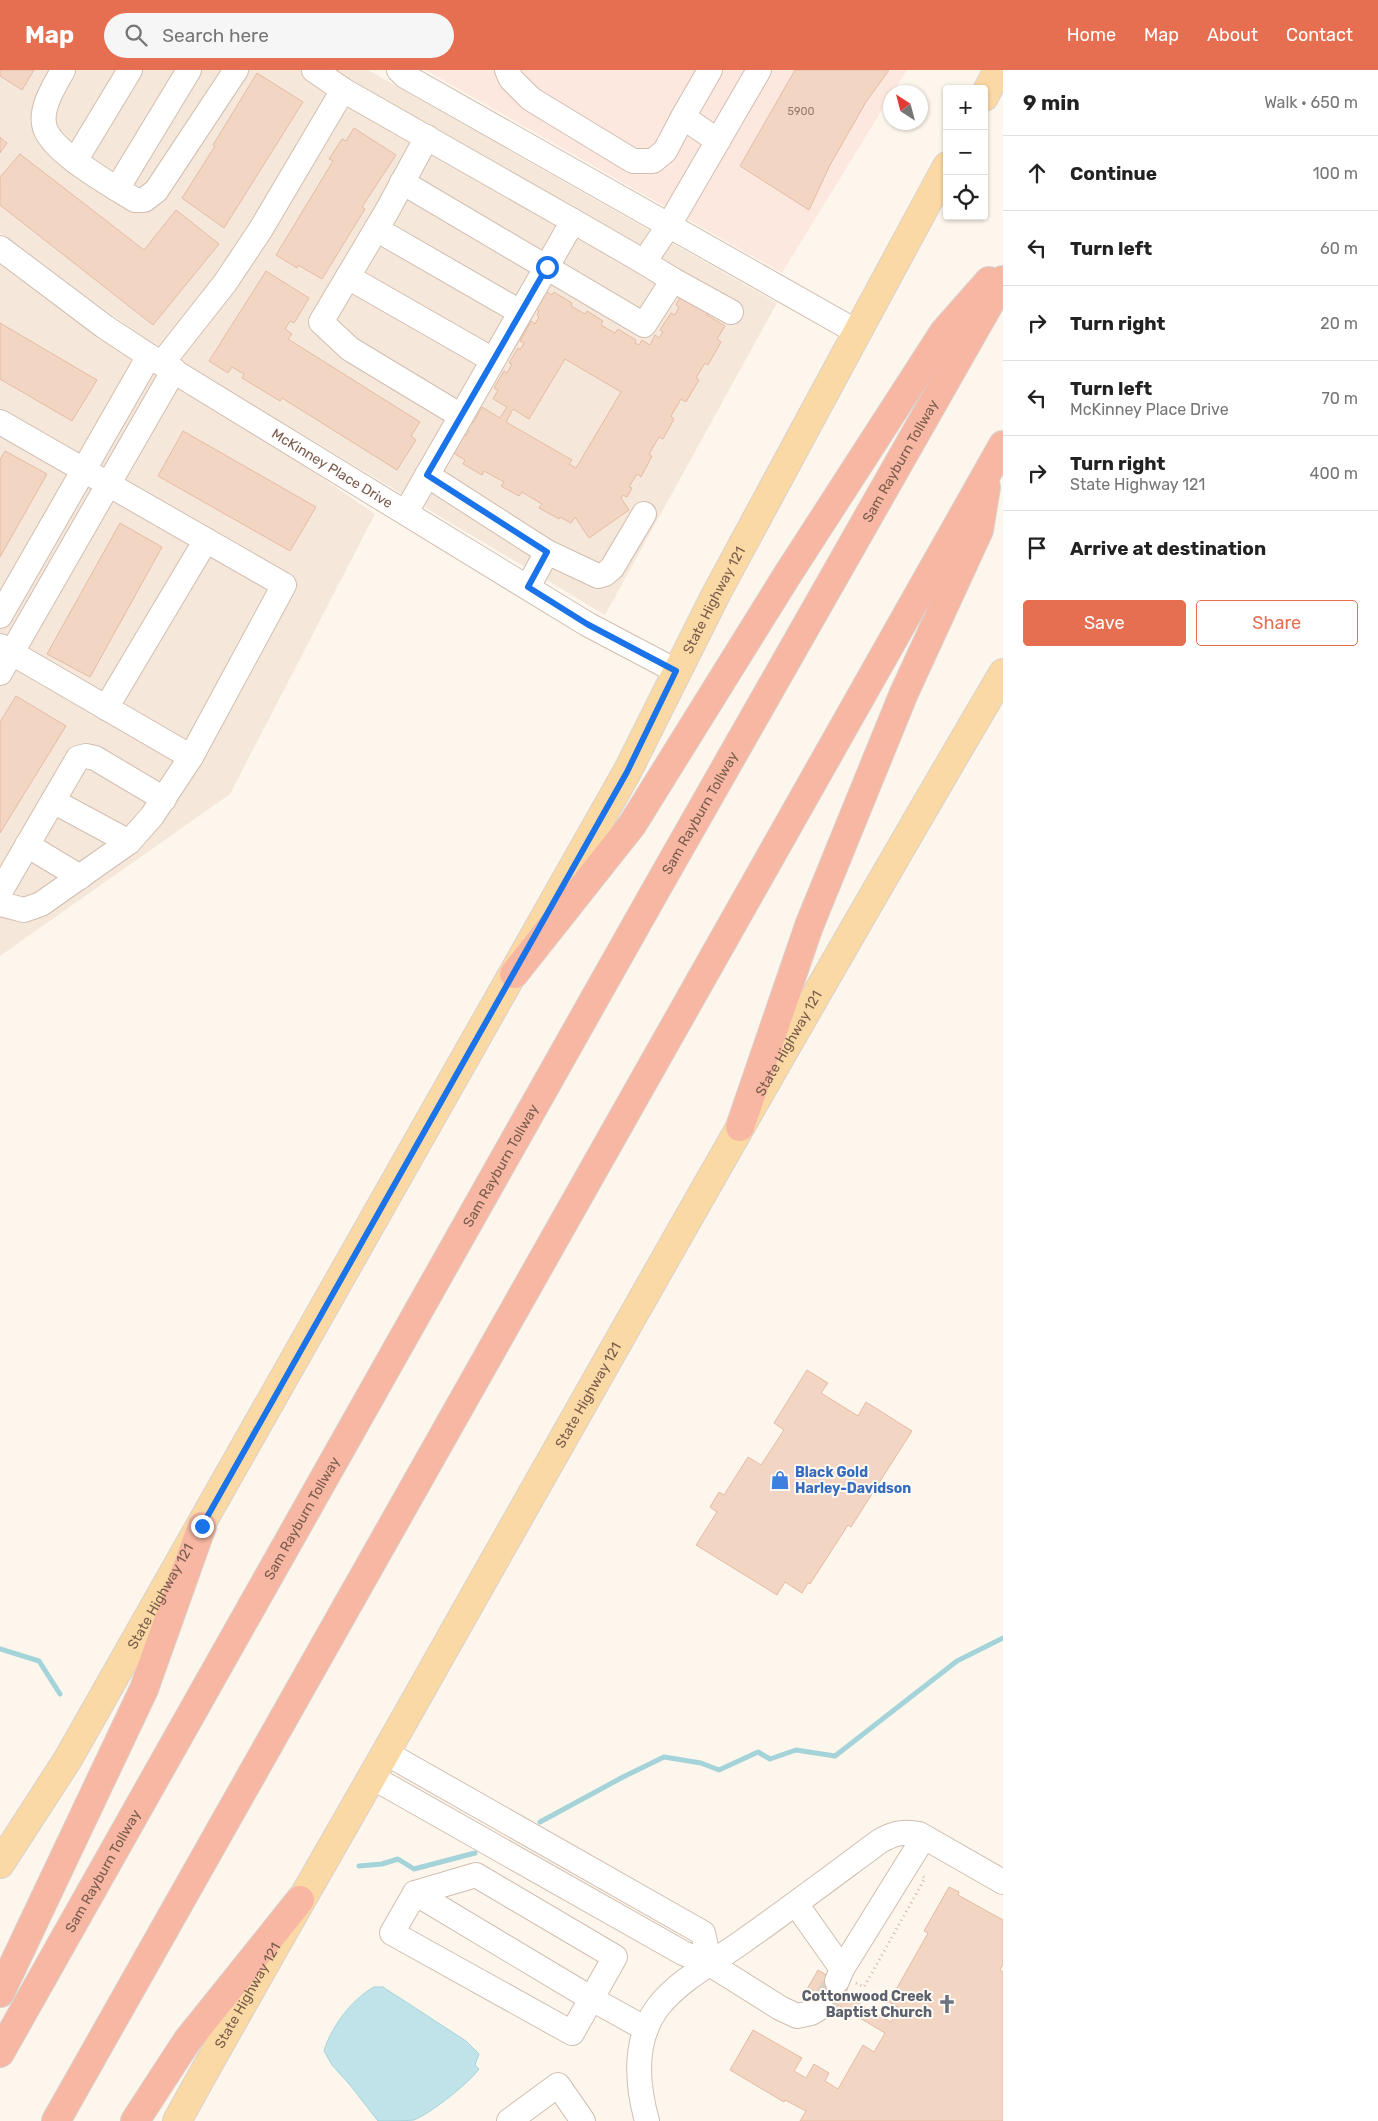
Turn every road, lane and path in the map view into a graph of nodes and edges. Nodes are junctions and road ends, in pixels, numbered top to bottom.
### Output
1 (63, 70) edge
2 (130, 70) edge
3 (189, 70) edge
4 (236, 70) edge
5 (314, 70) edge
6 (399, 70) edge
7 (507, 70) edge
8 (710, 70) edge
9 (759, 70) edge
10 (343, 90) junction
11 (683, 117) junction
12 (427, 137) junction
13 (718, 141) junction
14 (75, 161) junction
15 (943, 173) edge
16 (402, 182) junction
17 (117, 189) junction
18 (573, 221) junction
19 (669, 225) junction
20 (376, 229) junction
21 (0, 248) edge
22 (644, 262) junction
23 (1003, 265) edge
24 (547, 267) junction
25 (348, 277) junction
26 (673, 280) junction
27 (1003, 280) edge
28 (520, 312) junction
29 (732, 312) dead end
30 (858, 332) junction
31 (493, 360) junction
32 (162, 363) junction
33 (461, 416) junction
34 (0, 422) edge
35 (1003, 445) edge
36 (84, 470) junction
37 (988, 471) junction
38 (427, 475) junction
39 (108, 484) junction
40 (406, 512) junction
41 (644, 514) dead end
42 (206, 540) junction
43 (547, 552) junction
44 (528, 587) junction
45 (0, 616) edge
46 (6, 649) edge
47 (676, 671) junction
48 (0, 673) edge
49 (1003, 673) edge
50 (106, 708) junction
51 (191, 757) junction
52 (164, 798) junction
53 (53, 801) junction
54 (129, 842) junction
55 (27, 845) junction
56 (80, 877) junction
57 (0, 892) edge
58 (0, 904) edge
59 (514, 974) junction
60 (740, 1127) junction
61 (202, 1526) junction
62 (386, 1753) junction
63 (372, 1777) junction
64 (924, 1837) junction
65 (0, 1864) edge
66 (906, 1867) junction
67 (1003, 1882) edge
68 (415, 1893) junction
69 (300, 1900) junction
70 (796, 1904) junction
71 (710, 1964) junction
72 (840, 1975) junction
73 (0, 1993) edge
74 (592, 1999) junction
75 (821, 2007) tunnel mouth
76 (646, 2029) junction
77 (0, 2053) edge
78 (56, 2121) edge
79 (135, 2121) edge
80 (177, 2121) edge
81 (509, 2121) edge
82 (583, 2121) edge
83 (647, 2121) edge

1 - 14 street
2 - 14 street
3 - 17 street
4 - 17 street
5 - 10 street
6 - 19 street
7 - 11 street
8 - 11 street
9 - 13 street
10 - 12 street
10 - 32 street
11 - 13 street
12 - 16 street
12 - 18 street
13 - 19 street
14 - 17 street
15 - 30 main road, State Highway 121
16 - 20 street
16 - 24 street
18 - 22 street
18 - 24 street
19 - 22 street
19 - 30 street
20 - 25 street
20 - 28 street
21 - 32 street, McKinney Place Drive
22 - 26 street
23 - 59 highway
24 - 26 street
24 - 28 street
25 - 31 street
25 - 33 street
26 - 29 street
27 - 77 highway, Sam Rayburn Tollway
28 - 31 street
30 - 47 main road, State Highway 121
31 - 33 street
32 - 36 street
32 - 39 street
32 - 40 street, McKinney Place Drive
33 - 38 street
34 - 36 street
35 - 37 highway
36 - 39 street
36 - 45 street
37 - 60 highway
37 - 78 highway
38 - 40 street
38 - 43 street
39 - 42 street
39 - 46 street
40 - 44 street, McKinney Place Drive
41 - 43 street
42 - 50 street
42 - 51 street
43 - 44 street
44 - 47 street, McKinney Place Drive
46 - 48 street
46 - 50 street
47 - 59 main road, State Highway 121
49 - 60 main road, State Highway 121
50 - 51 street
51 - 52 street
52 - 53 street
52 - 54 street
53 - 54 street
53 - 55 street
54 - 56 street
55 - 56 street
55 - 57 street
56 - 58 street
59 - 61 main road, State Highway 121
60 - 62 main road, State Highway 121
61 - 65 main road, State Highway 121
61 - 73 highway
62 - 63 main road, State Highway 121
62 - 71 street
63 - 69 main road, State Highway 121
63 - 71 street
64 - 66 street
64 - 67 street
64 - 70 street
66 - 72 street
66 - 72 path
68 - 74 street
68 - 74 street
68 - 74 street
69 - 79 highway
69 - 80 main road, State Highway 121
70 - 71 street
70 - 72 street
71 - 75 street
71 - 76 street
74 - 76 street
76 - 83 street
81 - 82 street

